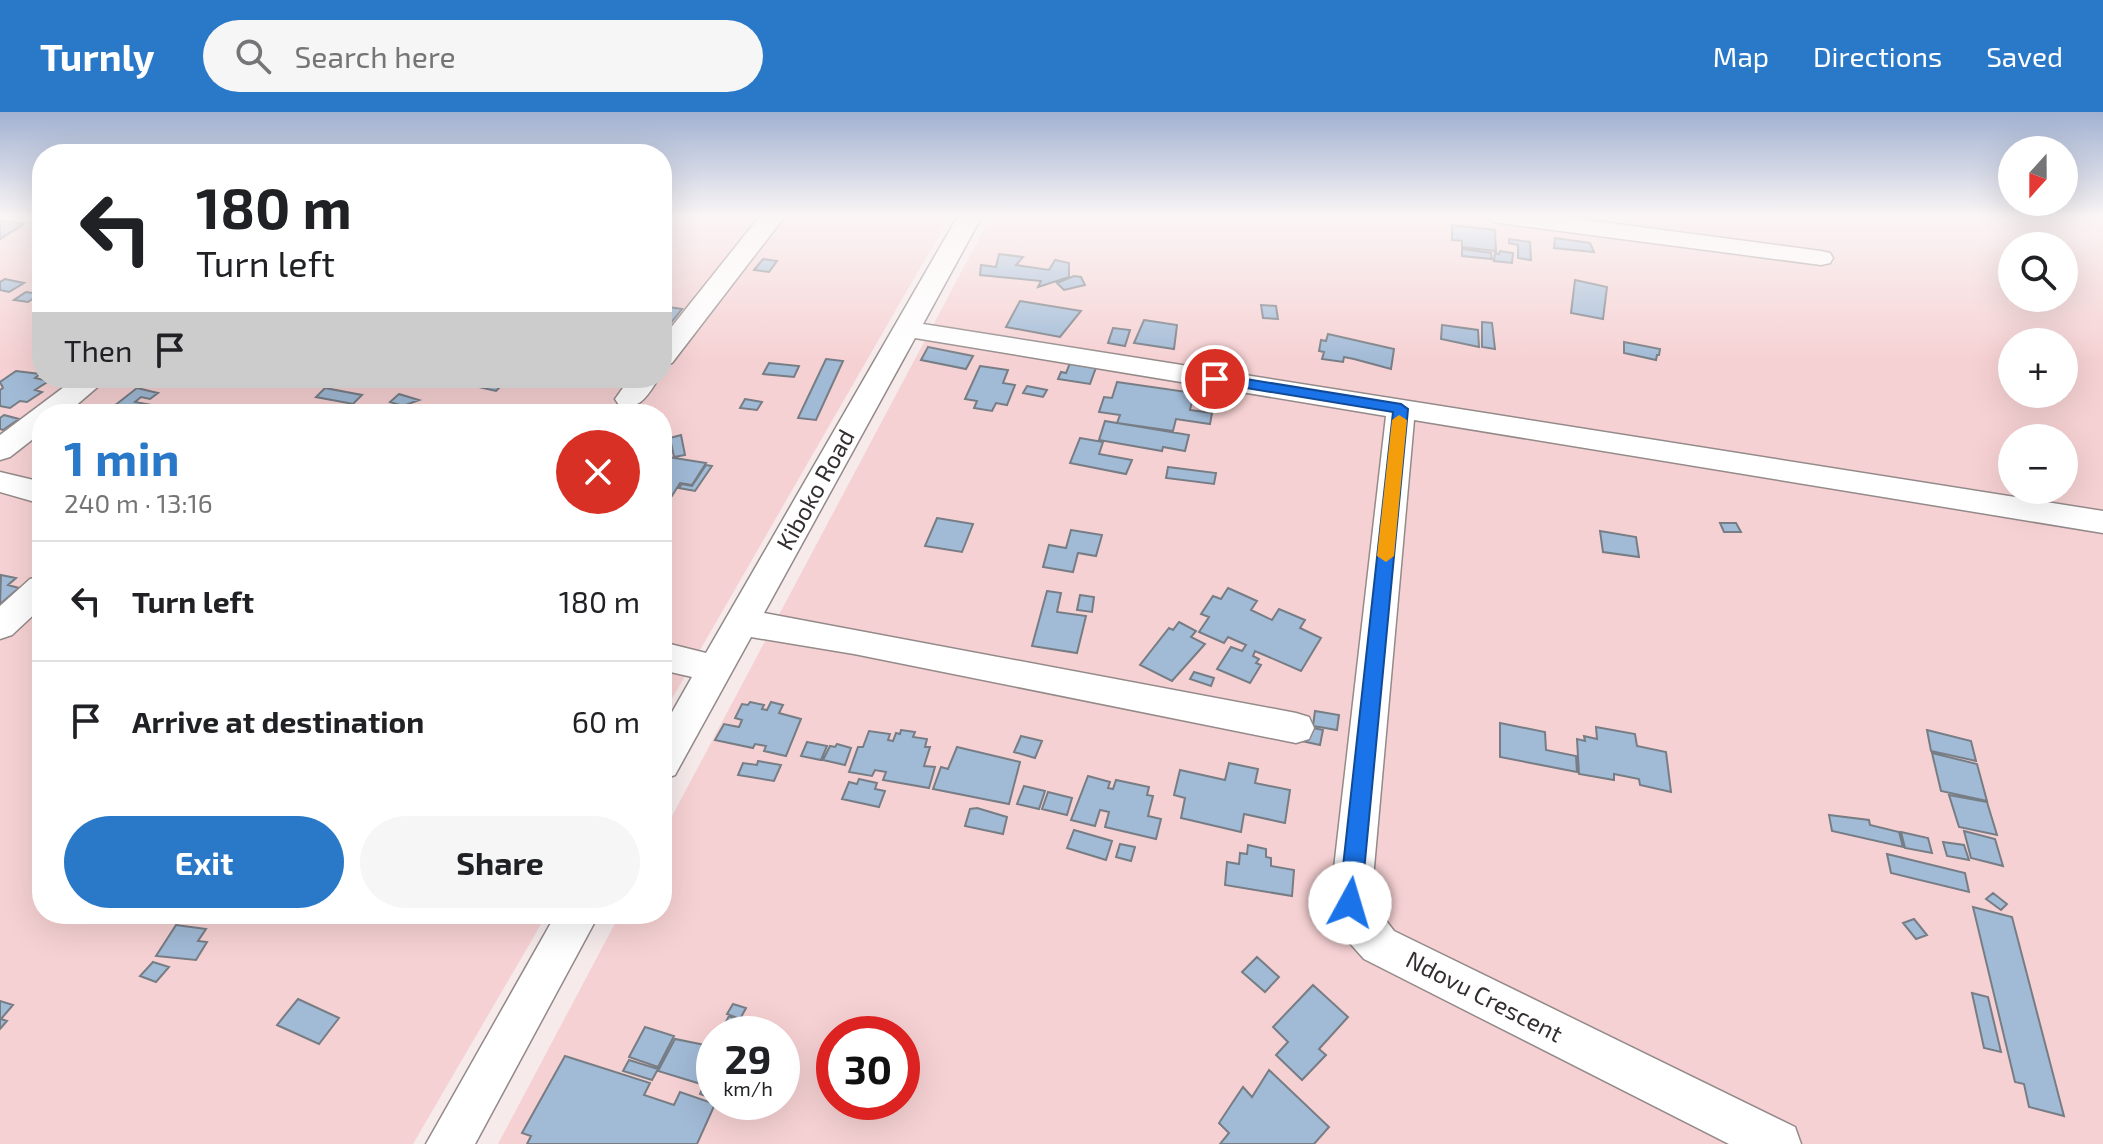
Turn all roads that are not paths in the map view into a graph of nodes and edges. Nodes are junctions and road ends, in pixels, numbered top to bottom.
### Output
1 (735, 264) edge
2 (943, 264) edge
3 (906, 329) junction
4 (672, 344) edge
5 (81, 388) edge
6 (60, 404) edge
7 (1401, 409) junction
8 (32, 426) edge
9 (0, 450) edge
10 (0, 482) edge
11 (32, 490) edge
12 (2103, 522) edge
13 (32, 597) edge
14 (741, 622) junction
15 (0, 626) edge
16 (672, 658) edge
17 (715, 669) junction
18 (1296, 728) dead end
19 (672, 746) edge
20 (572, 924) edge
21 (449, 1144) edge
22 (1778, 1144) edge

1 - 4 street
2 - 3 street, Kiboko Road
3 - 7 street
3 - 14 street, Kiboko Road
5 - 6 street
7 - 12 street
7 - 22 street, Ndovu Crescent
8 - 9 street
10 - 11 street
13 - 15 street
14 - 17 street, Kiboko Road
14 - 18 street
16 - 17 street
17 - 19 street, Kiboko Road
20 - 21 street

